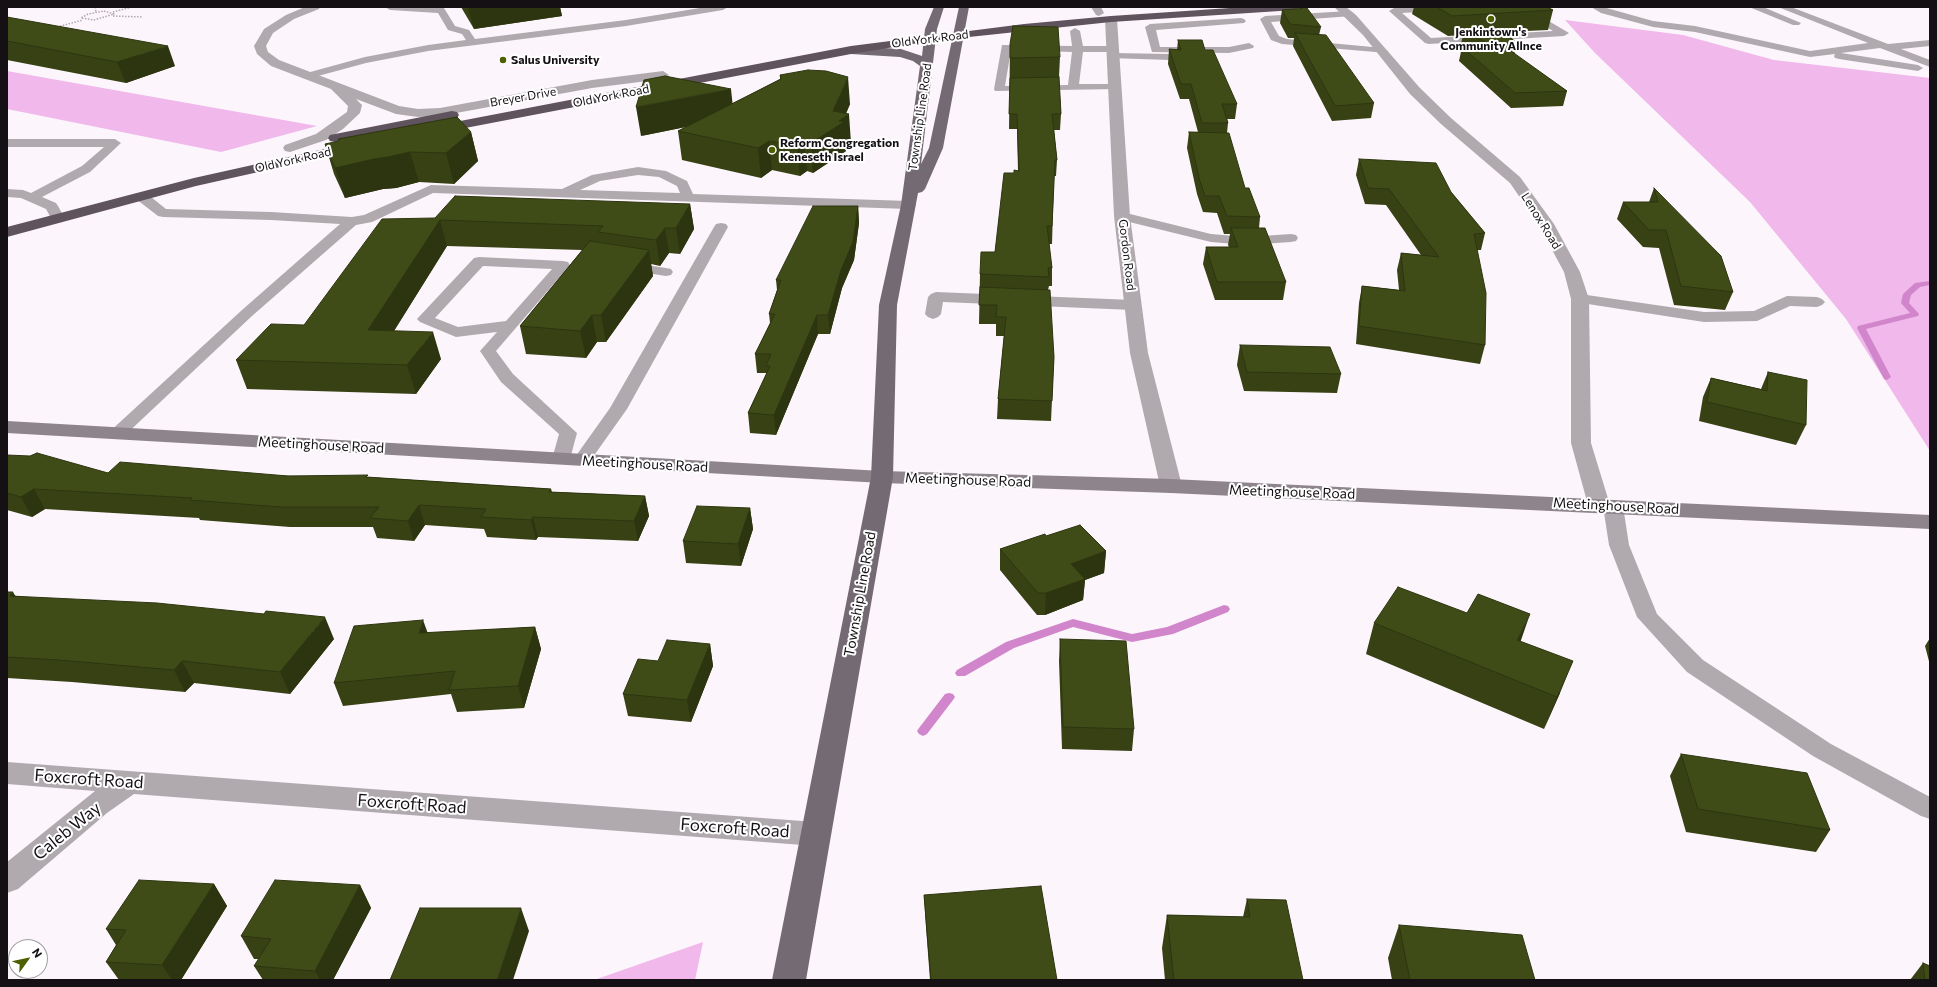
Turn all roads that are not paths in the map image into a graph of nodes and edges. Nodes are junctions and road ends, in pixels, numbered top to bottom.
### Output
1 (315, 7) edge
2 (390, 7) edge
3 (723, 7) edge
4 (939, 7) edge
5 (964, 7) edge
6 (1177, 7) edge
7 (1295, 7) edge
8 (1452, 7) edge
9 (1518, 7) edge
10 (1596, 7) edge
11 (1754, 7) edge
12 (1783, 7) edge
13 (1232, 11) junction
14 (1344, 11) edge
15 (1102, 13) edge
16 (1241, 21) junction
17 (1806, 27) dead end
18 (959, 30) junction
19 (1075, 31) dead end
20 (1034, 32) edge
21 (931, 33) junction
22 (1842, 41) dead end
23 (472, 42) junction
24 (1930, 43) edge
25 (1249, 46) junction
26 (1883, 46) junction
27 (1857, 47) junction
28 (1031, 48) junction
29 (1078, 49) junction
30 (851, 50) junction
31 (1383, 51) junction
32 (1113, 53) junction
33 (1820, 53) junction
34 (1912, 57) junction
35 (1930, 58) edge
36 (1930, 64) edge
37 (927, 65) junction
38 (1930, 70) edge
39 (663, 75) junction
40 (307, 76) junction
41 (334, 86) junction
42 (1115, 86) junction
43 (1073, 87) junction
44 (383, 106) junction
45 (383, 129) junction
46 (7, 143) edge
47 (290, 148) junction
48 (328, 152) junction
49 (153, 180) dead end
50 (7, 193) edge
51 (562, 193) junction
52 (141, 196) junction
53 (689, 198) junction
54 (65, 202) dead end
55 (32, 204) junction
56 (909, 205) junction
57 (54, 212) junction
58 (1122, 216) junction
59 (352, 221) junction
60 (721, 227) dead end
61 (7, 232) edge
62 (1291, 238) dead end
63 (613, 264) edge
64 (666, 272) dead end
65 (1580, 299) junction
66 (1817, 302) dead end
67 (1133, 305) junction
68 (933, 314) dead end
69 (510, 326) junction
70 (7, 427) edge
71 (116, 434) junction
72 (561, 459) junction
73 (582, 460) junction
74 (882, 478) junction
75 (1171, 486) junction
76 (1606, 505) junction
77 (1930, 522) edge
78 (7, 773) edge
79 (128, 783) junction
80 (1930, 809) edge
81 (816, 834) junction
82 (7, 880) edge
83 (789, 980) edge

1 - 40 street, Breyer Drive
2 - 23 lane
3 - 23 lane
4 - 21 main road, Township Line Road
5 - 18 main road, Township Line Road
6 - 15 highway, Old York Road
7 - 13 highway, Old York Road
8 - 9 lane
10 - 33 lane
11 - 17 lane
12 - 26 lane
13 - 15 highway, Old York Road
13 - 16 lane
14 - 31 street, Lenox Road
14 - 31 lane
15 - 18 highway, Old York Road
15 - 32 street, Gordon Road
16 - 25 lane
16 - 25 lane
18 - 21 highway, Old York Road
18 - 56 main road, Township Line Road
19 - 29 lane
20 - 28 lane
21 - 30 highway, Old York Road
21 - 37 main road, Township Line Road
21 - 39 highway, Old York Road
22 - 27 lane
23 - 40 lane
24 - 26 lane
25 - 32 lane
26 - 27 lane
26 - 34 lane
27 - 33 lane
28 - 29 lane
28 - 43 lane
29 - 32 lane
29 - 43 lane
30 - 37 main road
30 - 48 highway, Old York Road
31 - 65 street, Lenox Road
32 - 42 street, Gordon Road
33 - 38 lane
34 - 35 lane
34 - 36 lane
37 - 56 main road, Township Line Road
39 - 44 street, Breyer Drive
39 - 45 highway, Old York Road
40 - 41 street, Breyer Drive
41 - 44 street, Breyer Drive
41 - 47 street, Breyer Drive
42 - 43 lane
42 - 58 street, Gordon Road
44 - 45 street
45 - 47 highway, Old York Road
45 - 48 street
46 - 55 lane
47 - 49 highway, Old York Road
48 - 52 highway, Old York Road
50 - 55 lane
51 - 53 lane
51 - 53 lane
51 - 59 lane
52 - 57 highway, Old York Road
52 - 59 lane
53 - 56 lane
54 - 57 highway, Old York Road
55 - 57 highway, Old York Road
56 - 74 main road, Township Line Road
57 - 61 highway, Old York Road
58 - 62 lane
58 - 67 street, Gordon Road
59 - 71 lane
60 - 73 lane
63 - 64 lane
65 - 66 lane
65 - 76 street, Lenox Road
67 - 68 lane
67 - 75 street, Gordon Road
69 - 69 lane
69 - 72 lane
70 - 71 street, Meetinghouse Road
71 - 72 street, Meetinghouse Road
72 - 73 street, Meetinghouse Road
73 - 74 street, Meetinghouse Road
74 - 75 street, Meetinghouse Road
74 - 81 main road, Township Line Road
75 - 76 street, Meetinghouse Road
76 - 77 street, Meetinghouse Road
76 - 80 lane
78 - 79 street, Foxcroft Road
79 - 81 street, Foxcroft Road
79 - 82 street, Caleb Way
81 - 83 main road, Township Line Road

